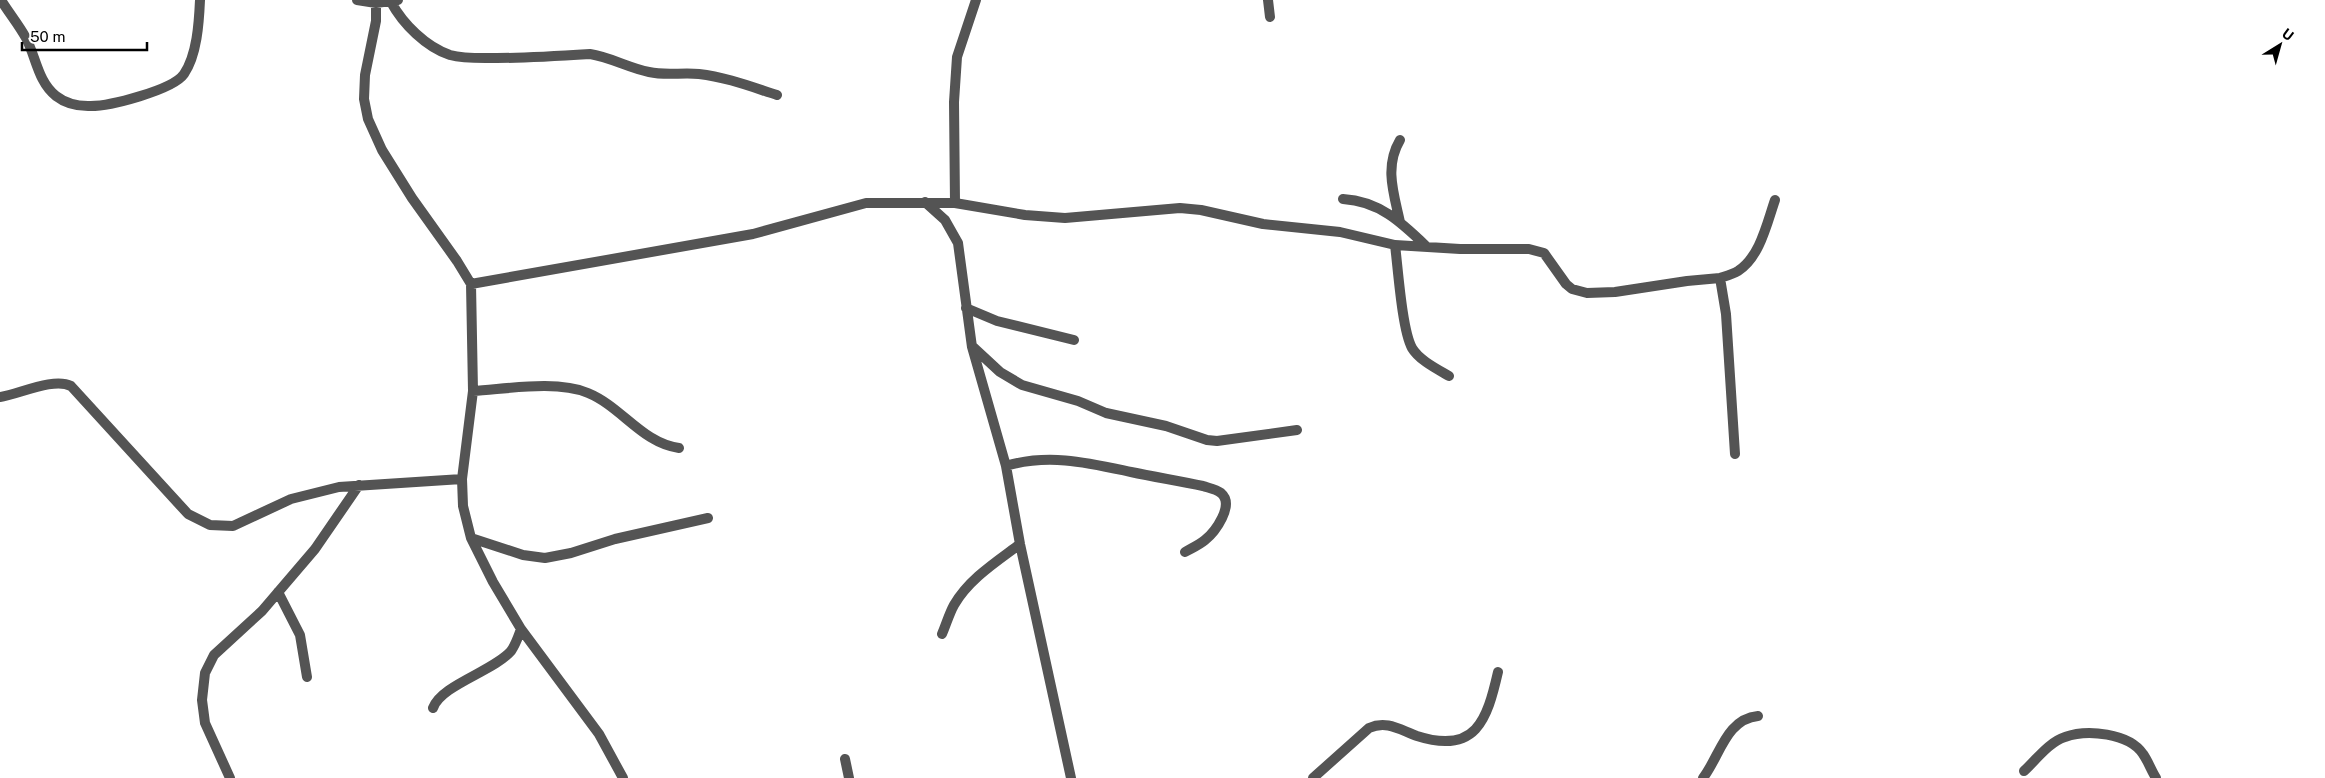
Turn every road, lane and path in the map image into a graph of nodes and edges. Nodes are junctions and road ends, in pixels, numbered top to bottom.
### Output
1 (1, 0) edge
2 (200, 0) edge
3 (357, 0) edge
4 (976, 0) edge
5 (1268, 0) edge
6 (394, 1) edge
7 (376, 3) junction
8 (1270, 17) dead end
9 (777, 95) dead end
10 (1400, 140) dead end
11 (1343, 199) dead end
12 (1775, 200) dead end
13 (925, 202) junction
14 (955, 202) junction
15 (1400, 222) junction
16 (1395, 245) junction
17 (1426, 246) junction
18 (1720, 278) junction
19 (471, 284) junction
20 (966, 308) junction
21 (1074, 340) dead end
22 (972, 347) junction
23 (1449, 376) dead end
24 (473, 391) junction
25 (0, 397) edge
26 (1298, 430) dead end
27 (679, 448) dead end
28 (1735, 454) dead end
29 (1006, 466) junction
30 (462, 479) junction
31 (359, 485) junction
32 (708, 518) dead end
33 (471, 538) junction
34 (1020, 544) junction
35 (1185, 552) dead end
36 (278, 592) junction
37 (520, 629) junction
38 (942, 634) dead end
39 (1498, 672) dead end
40 (307, 677) dead end
41 (432, 708) dead end
42 (1758, 716) dead end
43 (844, 759) dead end
44 (2024, 771) dead end
45 (230, 778) edge
46 (623, 778) edge
47 (849, 778) edge
48 (1071, 778) edge
49 (1313, 778) edge
50 (1703, 778) edge
51 (2156, 778) edge

1 - 2 street
3 - 7 street
4 - 14 street
5 - 8 street
6 - 7 street
6 - 9 street
7 - 19 street
10 - 15 street
11 - 15 street
12 - 18 street
13 - 14 street
13 - 19 street
13 - 20 street
14 - 16 street
15 - 17 street
16 - 17 street
16 - 23 street
17 - 18 street
18 - 28 street
19 - 24 street
20 - 21 street
20 - 22 street
22 - 26 street
22 - 29 street
24 - 27 street
24 - 30 street
25 - 31 street
29 - 34 street
29 - 35 street
30 - 31 street
30 - 33 street
31 - 36 street
32 - 33 street
33 - 37 street
34 - 38 street
34 - 48 street
36 - 40 street
36 - 45 street
37 - 41 street
37 - 46 street
39 - 49 street
42 - 50 street
43 - 47 street
44 - 51 street

